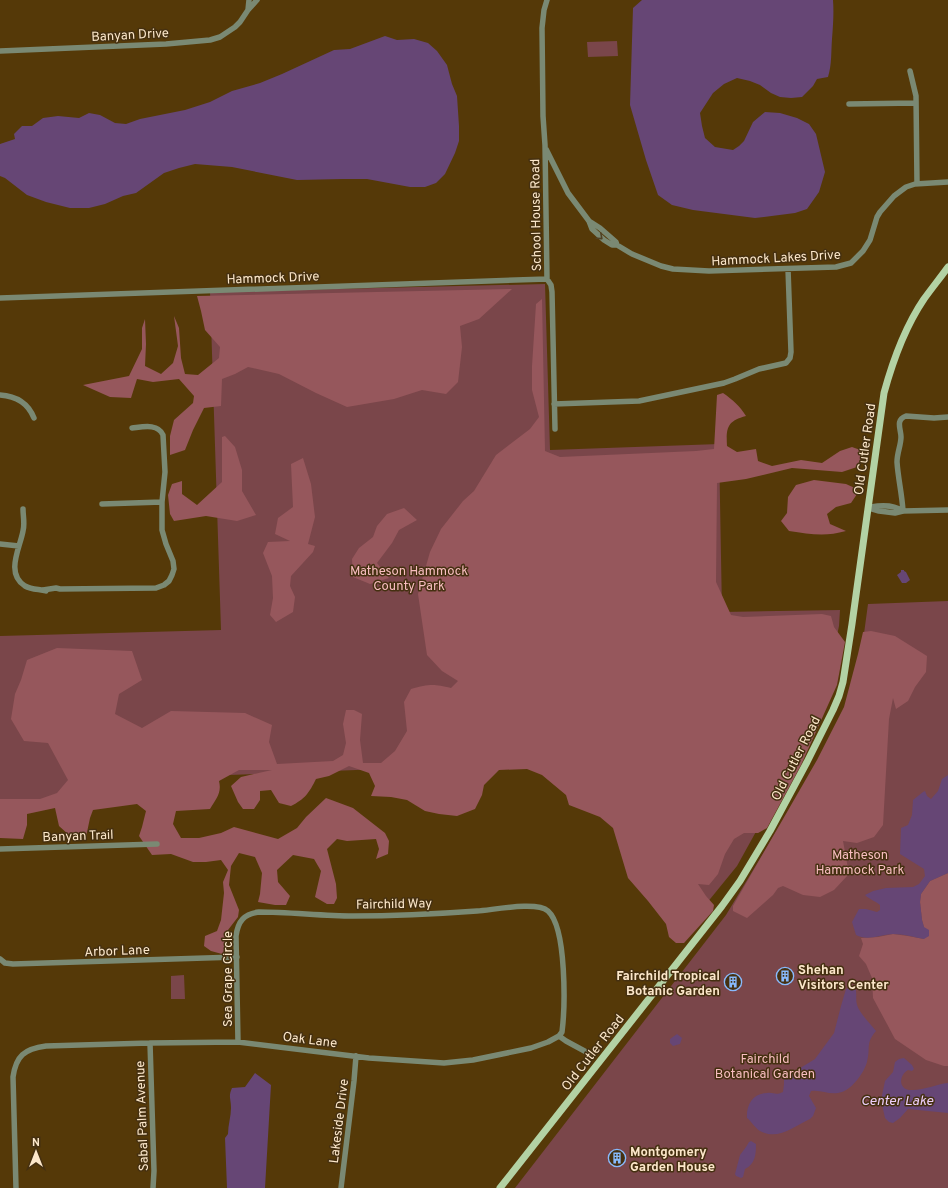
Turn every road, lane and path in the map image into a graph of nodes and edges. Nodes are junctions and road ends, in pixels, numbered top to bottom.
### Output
1 (249, 0) edge
2 (257, 0) edge
3 (547, 0) edge
4 (248, 10) junction
5 (0, 51) edge
6 (910, 71) dead end
7 (916, 103) junction
8 (849, 104) dead end
9 (545, 148) junction
10 (948, 182) edge
11 (917, 183) junction
12 (948, 267) edge
13 (788, 269) junction
14 (547, 279) junction
15 (0, 298) edge
16 (0, 395) edge
17 (554, 404) junction
18 (948, 417) edge
19 (34, 418) dead end
20 (132, 428) dead end
21 (555, 429) dead end
22 (162, 502) junction
23 (102, 504) dead end
24 (869, 508) junction
25 (23, 509) dead end
26 (948, 510) edge
27 (903, 511) junction
28 (0, 544) edge
29 (19, 546) junction
30 (157, 844) dead end
31 (0, 849) edge
32 (243, 918) joint
33 (237, 957) junction
34 (0, 959) edge
35 (559, 1036) junction
36 (238, 1042) junction
37 (150, 1043) junction
38 (590, 1054) dead end
39 (356, 1056) junction
40 (16, 1188) edge
41 (153, 1188) edge
42 (341, 1188) edge
43 (500, 1188) edge

1 - 4 street
2 - 4 street, Banyan Drive
3 - 9 street, School House Road
4 - 5 street, Banyan Drive
6 - 7 street
7 - 8 street
7 - 11 street
9 - 13 street, Hammock Lakes Drive
9 - 14 street, School House Road
10 - 11 street, Hammock Lakes Drive
11 - 13 street, Hammock Lakes Drive
12 - 24 main road, Old Cutler Road
13 - 17 street
14 - 15 street, Hammock Drive
14 - 17 street, School House Road
16 - 19 street
17 - 21 street, School House Road
18 - 27 street
20 - 22 street
22 - 23 street
22 - 29 street
24 - 27 street
24 - 43 main road, Old Cutler Road
25 - 29 street
26 - 27 street
28 - 29 street
30 - 31 street, Banyan Trail
32 - 33 street, Sea Grape Circle
32 - 35 street, Fairchild Way
33 - 34 street, Arbor Lane
33 - 36 street, Sea Grape Circle
35 - 38 street
35 - 39 street, Oak Lane
36 - 37 street, Oak Lane
36 - 39 street, Oak Lane
37 - 40 street, Oak Lane
37 - 41 street, Sabal Palm Avenue
39 - 42 street, Lakeside Drive

